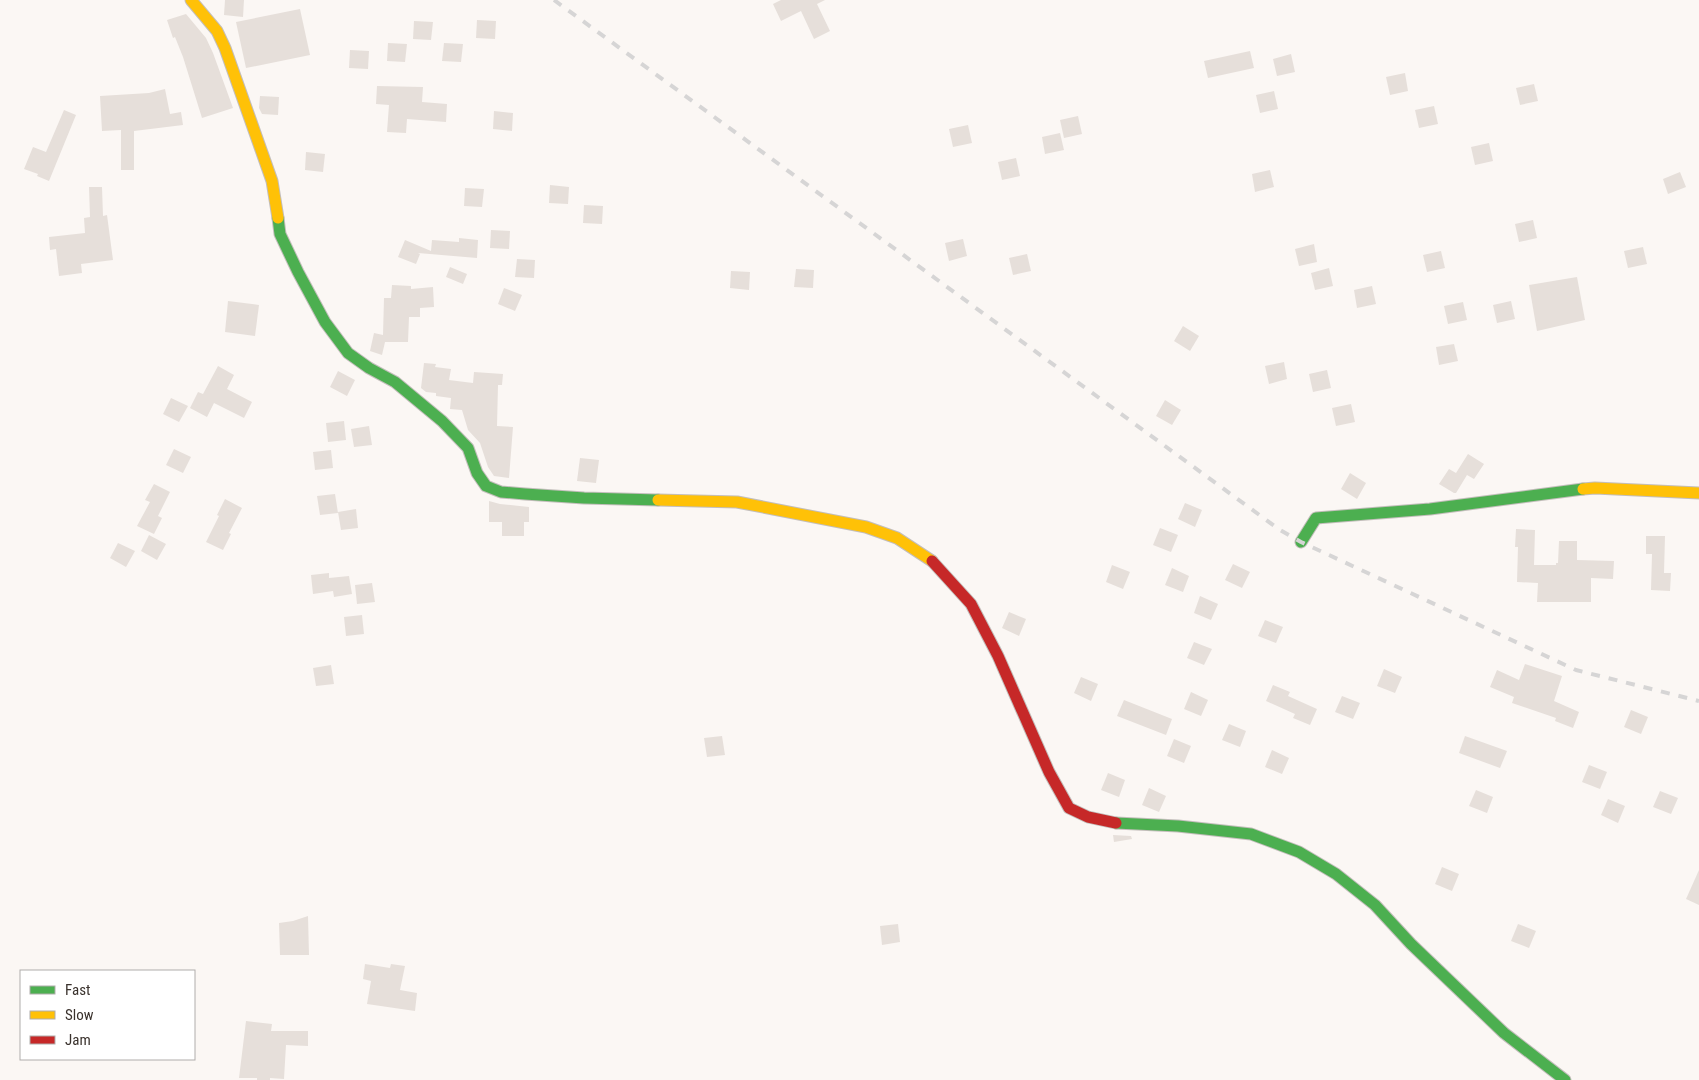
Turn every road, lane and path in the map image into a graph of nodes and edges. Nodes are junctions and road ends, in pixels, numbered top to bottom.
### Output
1 (191, 0) edge
2 (1699, 493) edge
3 (1300, 542) dead end
4 (1566, 1080) edge

1 - 4 street
2 - 3 street

